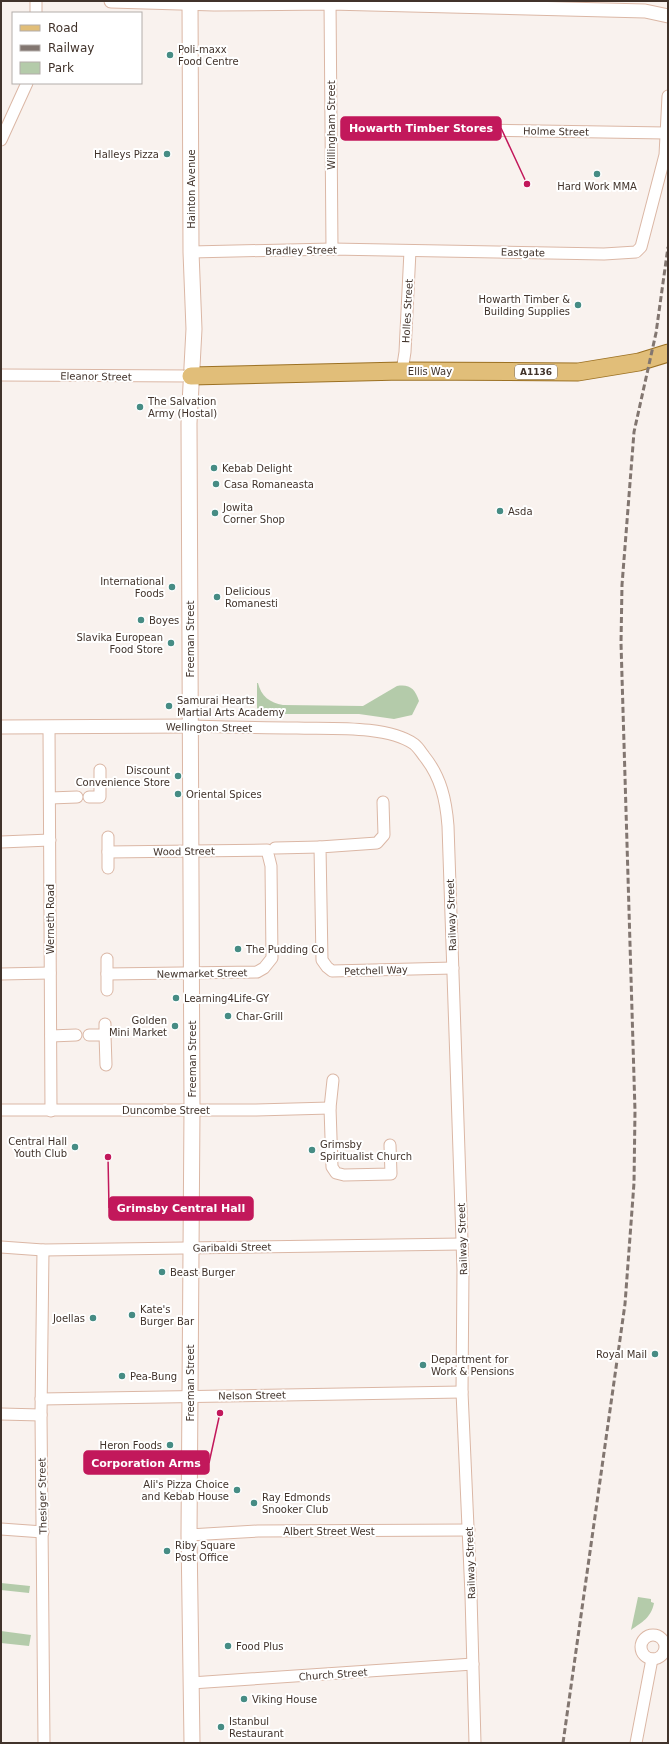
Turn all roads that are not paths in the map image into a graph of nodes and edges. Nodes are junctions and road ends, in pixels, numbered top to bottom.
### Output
1 (36, 1) edge
2 (111, 1) edge
3 (190, 2) edge
4 (330, 2) edge
5 (554, 5) edge
6 (36, 12) edge
7 (668, 16) edge
8 (27, 84) edge
9 (668, 96) edge
10 (422, 129) dead end
11 (666, 133) junction
12 (1, 140) edge
13 (332, 249) junction
14 (410, 251) junction
15 (191, 252) junction
16 (668, 353) edge
17 (402, 371) junction
18 (1, 375) edge
19 (191, 376) junction
20 (1, 726) edge
21 (191, 726) junction
22 (50, 727) junction
23 (414, 744) joint
24 (100, 770) dead end
25 (76, 797) dead end
26 (50, 798) junction
27 (96, 799) dead end
28 (383, 802) dead end
29 (108, 837) dead end
30 (50, 840) junction
31 (1, 842) edge
32 (320, 847) junction
33 (275, 848) dead end
34 (260, 849) joint
35 (192, 851) junction
36 (108, 852) junction
37 (108, 868) dead end
38 (107, 958) dead end
39 (452, 968) junction
40 (50, 973) junction
41 (192, 973) junction
42 (1, 974) edge
43 (107, 974) junction
44 (107, 990) dead end
45 (76, 1035) dead end
46 (89, 1035) dead end
47 (51, 1036) junction
48 (106, 1065) dead end
49 (333, 1080) dead end
50 (330, 1108) junction
51 (1, 1110) edge
52 (192, 1110) junction
53 (51, 1111) junction
54 (390, 1145) dead end
55 (462, 1244) junction
56 (1, 1247) edge
57 (191, 1248) junction
58 (43, 1250) junction
59 (462, 1392) junction
60 (190, 1396) junction
61 (41, 1399) junction
62 (1, 1414) edge
63 (41, 1415) junction
64 (1, 1529) edge
65 (468, 1530) junction
66 (43, 1532) junction
67 (189, 1535) junction
68 (652, 1659) dead end
69 (473, 1664) junction
70 (192, 1683) junction
71 (44, 1743) edge
72 (192, 1743) edge
73 (475, 1743) edge
74 (636, 1743) edge

1 - 6 street
2 - 3 street
3 - 4 street
3 - 15 main road, Hainton Avenue
4 - 5 street
4 - 13 street, Willingham Street
5 - 7 street
8 - 12 street
9 - 11 street
10 - 11 street, Holme Street
11 - 14 street, Eastgate
13 - 14 street, Bradley Street
13 - 15 street, Bradley Street
14 - 17 street, Holles Street
15 - 19 main road, Hainton Avenue
16 - 17 main road, Ellis Way / A1136
17 - 19 main road, Ellis Way / A1136
18 - 19 street, Eleanor Street
19 - 21 main road, Freeman Street
20 - 22 street, Wellington Street
21 - 22 street, Wellington Street
21 - 23 street, Wellington Street
21 - 35 main road, Freeman Street
22 - 26 street, Werneth Road
23 - 39 street, Railway Street
24 - 27 street
25 - 26 street
26 - 30 street, Werneth Road
28 - 32 street
29 - 36 street
30 - 31 street
30 - 40 street, Werneth Road
32 - 33 street
32 - 39 street, Petchell Way
34 - 35 street, Wood Street
34 - 41 street, Newmarket Street
35 - 36 street, Wood Street
35 - 41 main road, Freeman Street
36 - 37 street
38 - 43 street
39 - 55 street, Railway Street
40 - 42 street
40 - 47 street, Werneth Road
41 - 43 street, Newmarket Street
41 - 52 main road, Freeman Street
43 - 44 street
45 - 47 street
46 - 48 street
47 - 53 street, Werneth Road
49 - 50 street
50 - 52 street, Duncombe Street
50 - 54 street
51 - 53 street, Duncombe Street
52 - 53 street, Duncombe Street
52 - 57 main road, Freeman Street
55 - 57 street, Garibaldi Street
55 - 59 street, Railway Street
56 - 58 street, Garibaldi Street
57 - 58 street, Garibaldi Street
57 - 60 main road, Freeman Street
58 - 61 street, Thesiger Street
59 - 60 street, Nelson Street
59 - 65 street, Railway Street
60 - 61 street, Nelson Street
60 - 67 main road, Freeman Street
61 - 63 street, Thesiger Street
62 - 63 street
63 - 66 street, Thesiger Street
64 - 66 street
65 - 67 street, Albert Street West
65 - 69 street, Railway Street
66 - 71 street, Thesiger Street
67 - 70 main road, Freeman Street
68 - 74 street
69 - 70 street, Church Street
69 - 73 street, Railway Street
70 - 72 main road, Freeman Street

